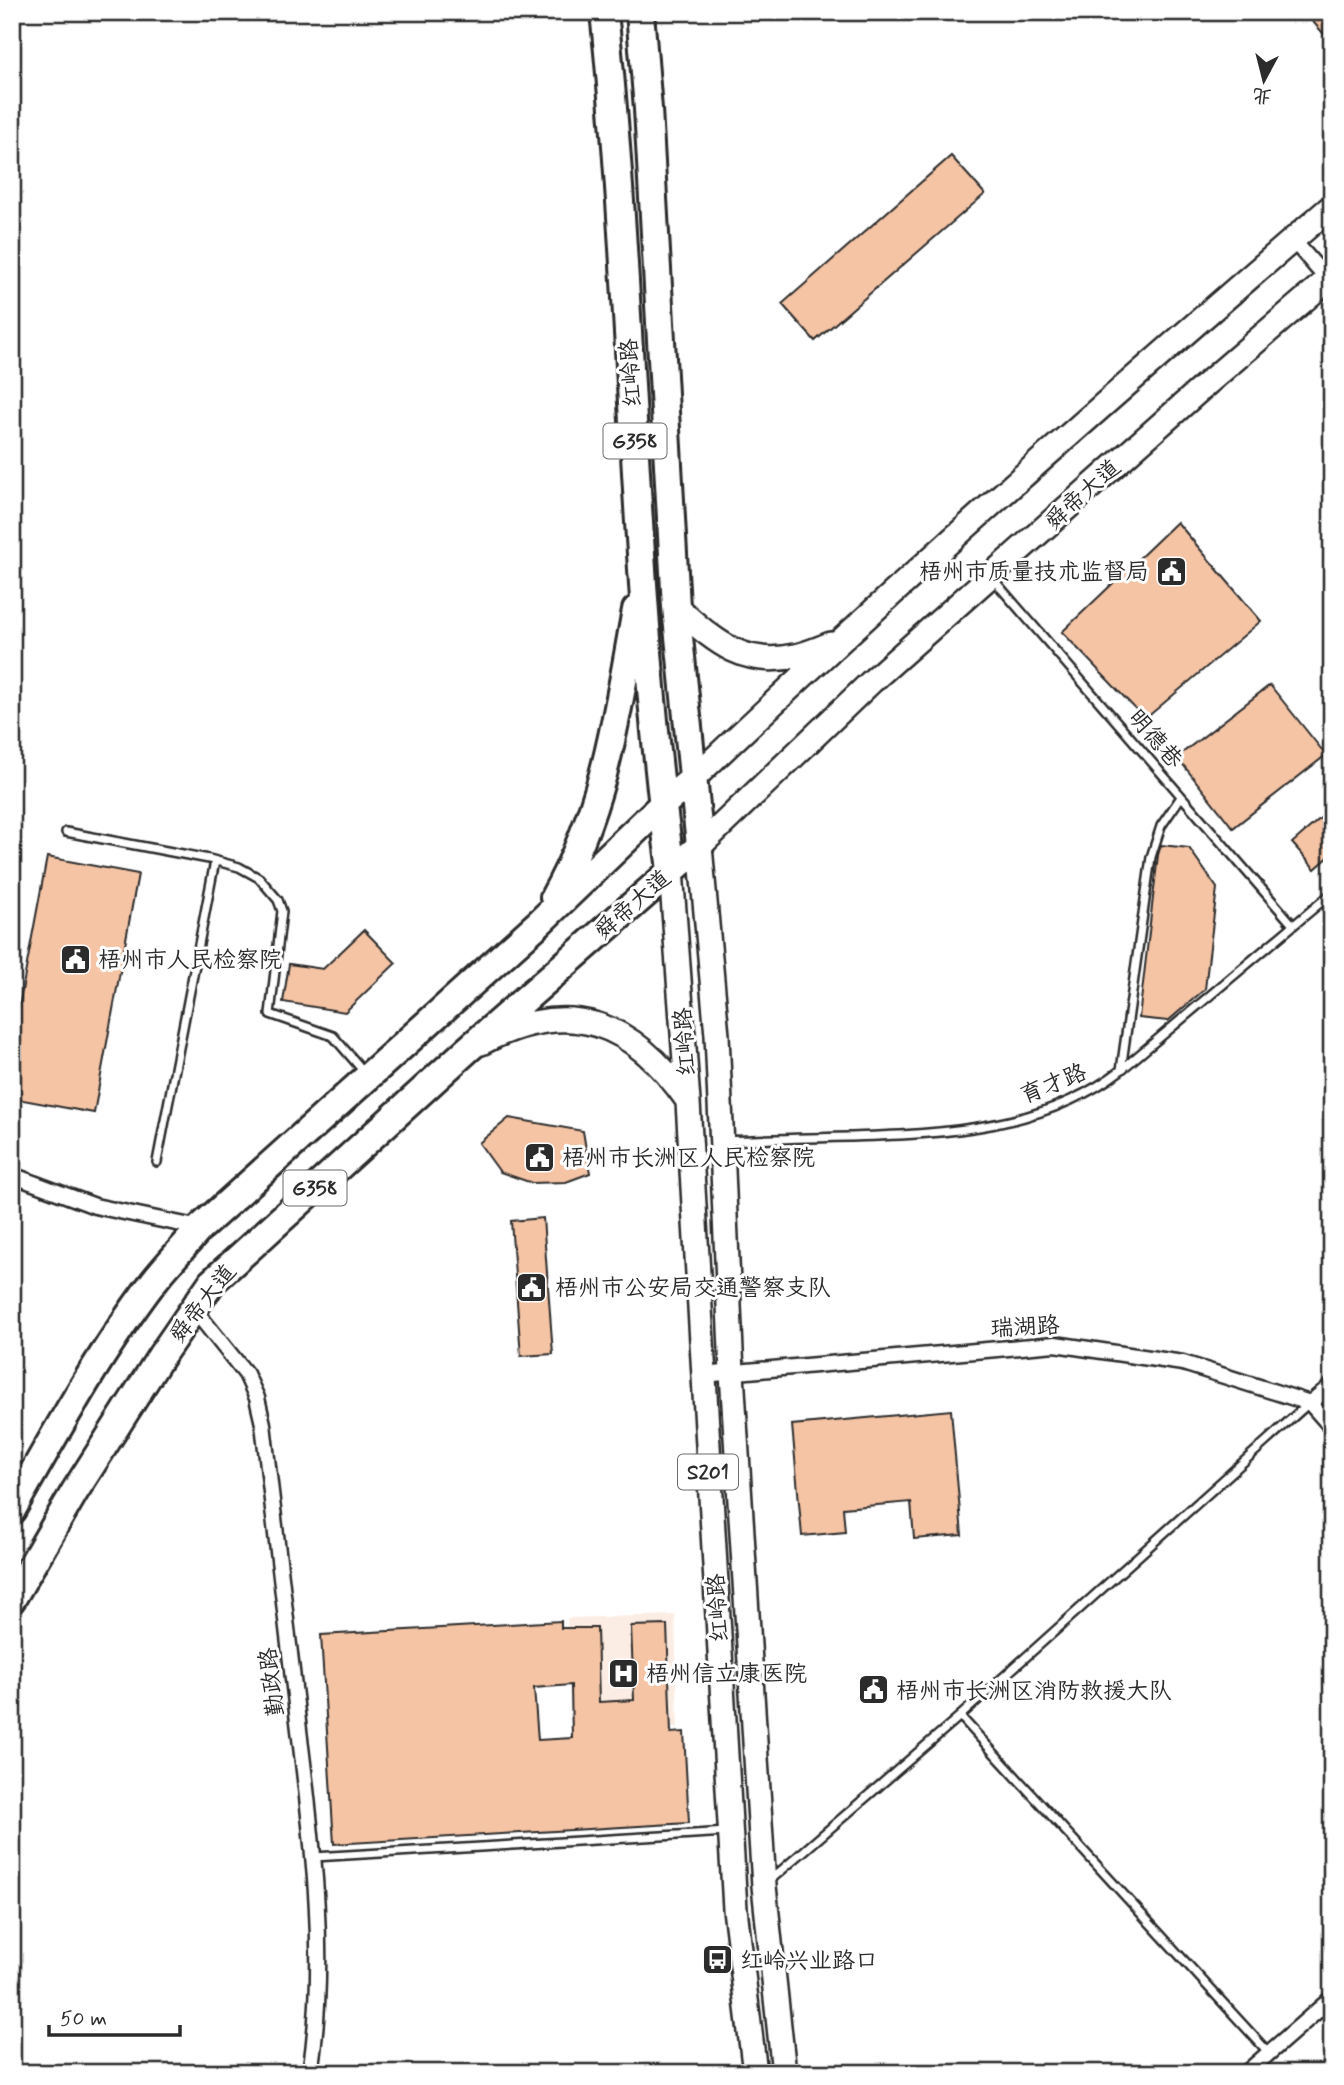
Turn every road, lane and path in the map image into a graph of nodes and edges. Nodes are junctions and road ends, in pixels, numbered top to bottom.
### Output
1 (604, 12) edge
2 (640, 12) edge
3 (1332, 206) edge
4 (1293, 240) junction
5 (1330, 281) edge
6 (643, 570) junction
7 (990, 576) junction
8 (676, 607) junction
9 (837, 642) junction
10 (693, 779) junction
11 (1181, 797) junction
12 (662, 805) junction
13 (66, 832) dead end
14 (700, 846) junction
15 (215, 861) junction
16 (671, 870) junction
17 (1332, 893) edge
18 (540, 922) junction
19 (1293, 925) junction
20 (466, 1051) junction
21 (1121, 1070) junction
22 (368, 1076) junction
23 (688, 1101) junction
24 (721, 1141) junction
25 (157, 1162) dead end
26 (12, 1175) edge
27 (200, 1228) junction
28 (193, 1308) junction
29 (732, 1373) junction
30 (702, 1375) junction
31 (1332, 1385) edge
32 (1310, 1403) junction
33 (1332, 1428) edge
34 (12, 1510) edge
35 (12, 1599) edge
36 (960, 1716) junction
37 (731, 1832) junction
38 (314, 1857) junction
39 (764, 1885) junction
40 (1332, 1997) edge
41 (1269, 2053) junction
42 (310, 2073) edge
43 (755, 2073) edge
44 (784, 2073) edge
45 (1246, 2073) edge

1 - 6 highway, 红岭路 / G358
2 - 8 highway, 红岭路 / G358
3 - 4 main road
4 - 5 street
4 - 9 main road
5 - 7 main road, 舜帝大道
6 - 12 highway, 红岭路 / G358
6 - 18 highway
7 - 11 lane, 明德巷
7 - 14 main road, 舜帝大道
8 - 9 main road
8 - 10 highway, 红岭路 / G358
9 - 10 main road
10 - 12 highway, G358
10 - 14 highway, 红岭路 / G358
11 - 19 lane, 明德巷
11 - 21 lane
12 - 16 highway, 红岭路 / G358
12 - 18 highway, G358
13 - 15 lane
14 - 16 highway, 舜帝大道 / G358
14 - 24 main road, 红岭路 / S201
15 - 22 lane
15 - 25 lane
16 - 20 highway, 舜帝大道 / G358
16 - 23 main road, 红岭路 / S201
17 - 19 lane, 育才路
18 - 22 highway, G358
19 - 21 lane, 育才路
20 - 23 main road
20 - 28 highway, 舜帝大道 / G358
21 - 24 lane, 育才路
22 - 27 highway, G358
23 - 30 main road, 红岭路 / S201
24 - 29 main road, 红岭路 / S201
26 - 27 street
27 - 34 highway, G358
28 - 35 highway, 舜帝大道 / G358
28 - 38 street, 勤政路
29 - 30 street, 瑞湖路
29 - 32 street, 瑞湖路
29 - 39 main road, 红岭路 / S201
30 - 37 main road, 红岭路 / S201
31 - 32 street
32 - 33 street
32 - 36 lane
36 - 39 lane
36 - 41 lane
37 - 38 lane
37 - 43 main road, 红岭路 / S201
38 - 42 street, 勤政路
39 - 44 main road, 红岭路 / S201
40 - 41 street
41 - 45 street

